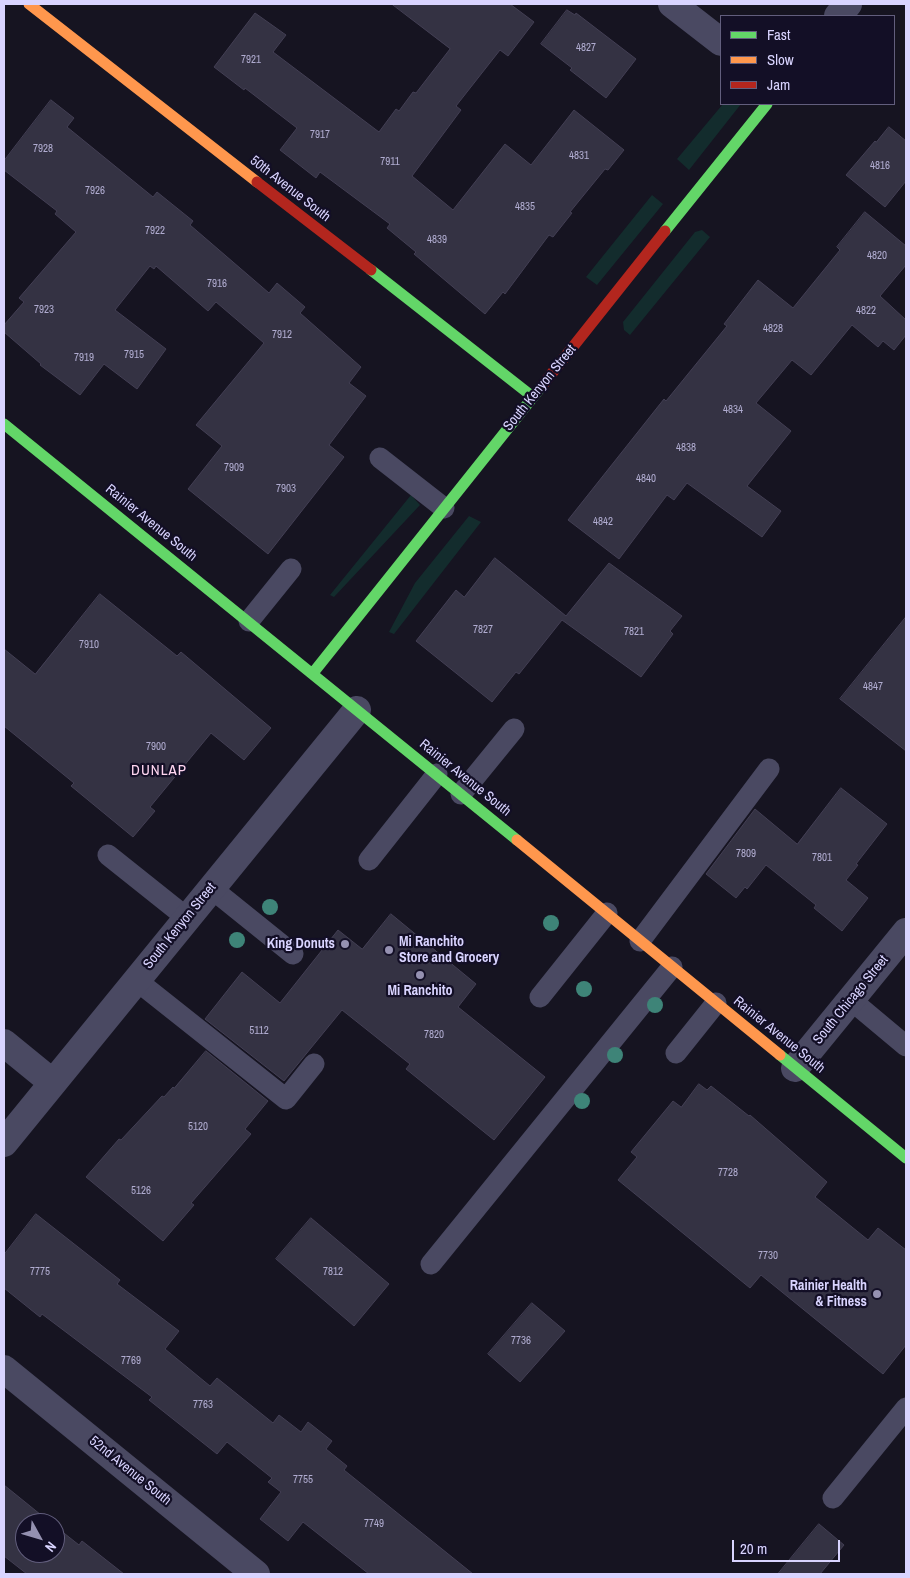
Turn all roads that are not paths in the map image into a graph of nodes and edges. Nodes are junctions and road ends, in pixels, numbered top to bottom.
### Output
1 (29, 4) edge
2 (672, 4) edge
3 (848, 4) edge
4 (839, 15) edge
5 (720, 41) edge
6 (767, 105) edge
7 (533, 397) junction
8 (4, 424) edge
9 (380, 458) dead end
10 (444, 508) junction
11 (291, 569) dead end
12 (249, 621) junction
13 (313, 673) junction
14 (357, 710) junction
15 (514, 729) dead end
16 (769, 769) dead end
17 (437, 774) junction
18 (462, 794) junction
19 (108, 855) dead end
20 (369, 860) dead end
21 (211, 888) junction
22 (607, 914) junction
23 (187, 918) junction
24 (906, 932) edge
25 (640, 941) junction
26 (293, 954) dead end
27 (672, 967) junction
28 (136, 980) junction
29 (540, 997) dead end
30 (851, 1000) junction
31 (716, 1003) junction
32 (4, 1043) edge
33 (906, 1046) edge
34 (676, 1053) dead end
35 (314, 1064) dead end
36 (795, 1068) junction
37 (53, 1083) junction
38 (4, 1143) edge
39 (906, 1158) edge
40 (431, 1264) dead end
41 (4, 1369) edge
42 (906, 1408) edge
43 (833, 1498) dead end
44 (256, 1574) edge

1 - 7 street, 50th Avenue South
2 - 5 street
3 - 4 street
6 - 7 street, South Kenyon Street
7 - 10 street, South Kenyon Street
8 - 12 street, Rainier Avenue South
9 - 10 lane
10 - 13 street, South Kenyon Street
11 - 12 lane
12 - 13 street, Rainier Avenue South
13 - 14 street, Rainier Avenue South
14 - 17 street, Rainier Avenue South
14 - 21 street, South Kenyon Street
15 - 18 lane
16 - 25 lane
17 - 18 street, Rainier Avenue South
17 - 20 lane
18 - 22 street, Rainier Avenue South
19 - 23 lane
21 - 23 street, South Kenyon Street
21 - 26 lane
22 - 25 street, Rainier Avenue South
22 - 29 lane
23 - 28 street, South Kenyon Street
24 - 30 street, South Chicago Street
25 - 27 street, Rainier Avenue South
27 - 31 street, Rainier Avenue South
27 - 40 lane
28 - 35 lane
28 - 37 street, South Kenyon Street
30 - 33 lane
30 - 36 street, South Chicago Street
31 - 34 lane
31 - 36 street, Rainier Avenue South
32 - 37 street
36 - 39 street, Rainier Avenue South
37 - 38 street, South Kenyon Street
41 - 44 street, 52nd Avenue South
42 - 43 lane

